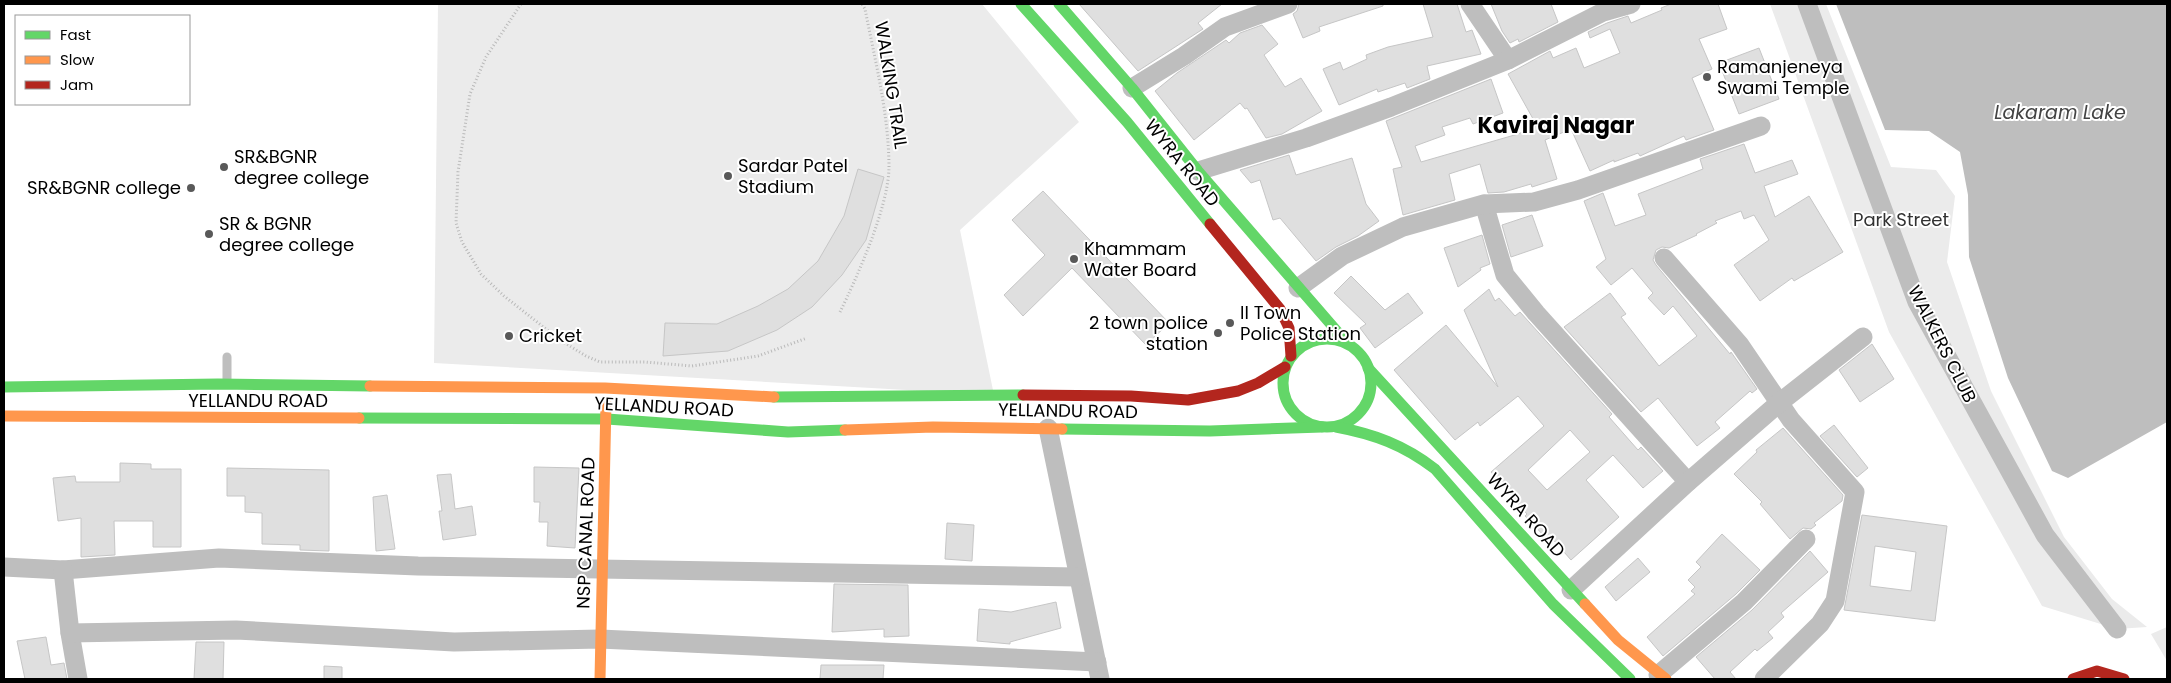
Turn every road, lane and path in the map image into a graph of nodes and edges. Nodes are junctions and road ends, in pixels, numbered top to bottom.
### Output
1 (521, 4) edge
2 (862, 4) edge
3 (1021, 4) edge
4 (1059, 4) edge
5 (1288, 4) edge
6 (1470, 4) edge
7 (1631, 4) edge
8 (1807, 4) edge
9 (1601, 8) edge
10 (1508, 60) junction
11 (1132, 88) junction
12 (1760, 126) dead end
13 (1198, 171) junction
14 (1484, 204) junction
15 (1664, 258) dead end
16 (1298, 288) junction
17 (840, 312) dead end
18 (1863, 337) dead end
19 (807, 338) dead end
20 (1348, 344) junction
21 (1291, 356) junction
22 (227, 357) dead end
23 (1285, 367) junction
24 (1368, 368) junction
25 (227, 384) junction
26 (4, 387) edge
27 (604, 388) junction
28 (1779, 403) junction
29 (4, 416) edge
30 (607, 419) junction
31 (1322, 427) junction
32 (1336, 427) junction
33 (1048, 428) junction
34 (1688, 482) junction
35 (1806, 539) dead end
36 (4, 567) edge
37 (63, 570) junction
38 (602, 570) junction
39 (1078, 577) junction
40 (1571, 590) junction
41 (2117, 629) dead end
42 (70, 633) junction
43 (600, 639) junction
44 (1099, 671) edge
45 (1662, 677) edge
46 (78, 679) edge
47 (600, 679) edge
48 (1630, 679) edge
49 (1764, 679) edge
50 (2073, 679) edge
51 (2124, 679) edge

1 - 19 path
2 - 17 path, WALKING TRAIL
3 - 21 main road, WYRA ROAD
4 - 11 main road, WYRA ROAD
5 - 11 street
6 - 10 street
7 - 9 street
8 - 41 street, WALKERS CLUB
9 - 10 street
10 - 13 street
11 - 13 main road, WYRA ROAD
12 - 14 street
13 - 16 main road, WYRA ROAD
14 - 16 street
14 - 34 street
15 - 28 street
16 - 20 main road, WYRA ROAD
18 - 28 street
20 - 21 main road, WYRA ROAD
20 - 24 main road, WYRA ROAD
21 - 23 main road, WYRA ROAD
22 - 25 lane
23 - 27 main road, YELLANDU ROAD
23 - 31 main road, WYRA ROAD
24 - 32 main road
24 - 40 main road, WYRA ROAD
25 - 26 main road, YELLANDU ROAD
25 - 27 main road, YELLANDU ROAD
27 - 30 main road, NSP CANAL ROAD
28 - 34 street
28 - 49 street
29 - 30 main road, YELLANDU ROAD
30 - 33 main road, YELLANDU ROAD
30 - 38 main road, NSP CANAL ROAD
31 - 32 main road, WYRA ROAD
31 - 33 main road, YELLANDU ROAD
32 - 48 main road, WYRA ROAD
33 - 39 street
34 - 40 street
35 - 45 street
36 - 37 street
37 - 38 street
37 - 42 street
38 - 39 street
38 - 43 main road, NSP CANAL ROAD
39 - 44 street
40 - 45 main road, WYRA ROAD
42 - 43 street
42 - 46 street
43 - 44 street
43 - 47 main road, NSP CANAL ROAD
50 - 51 main road

